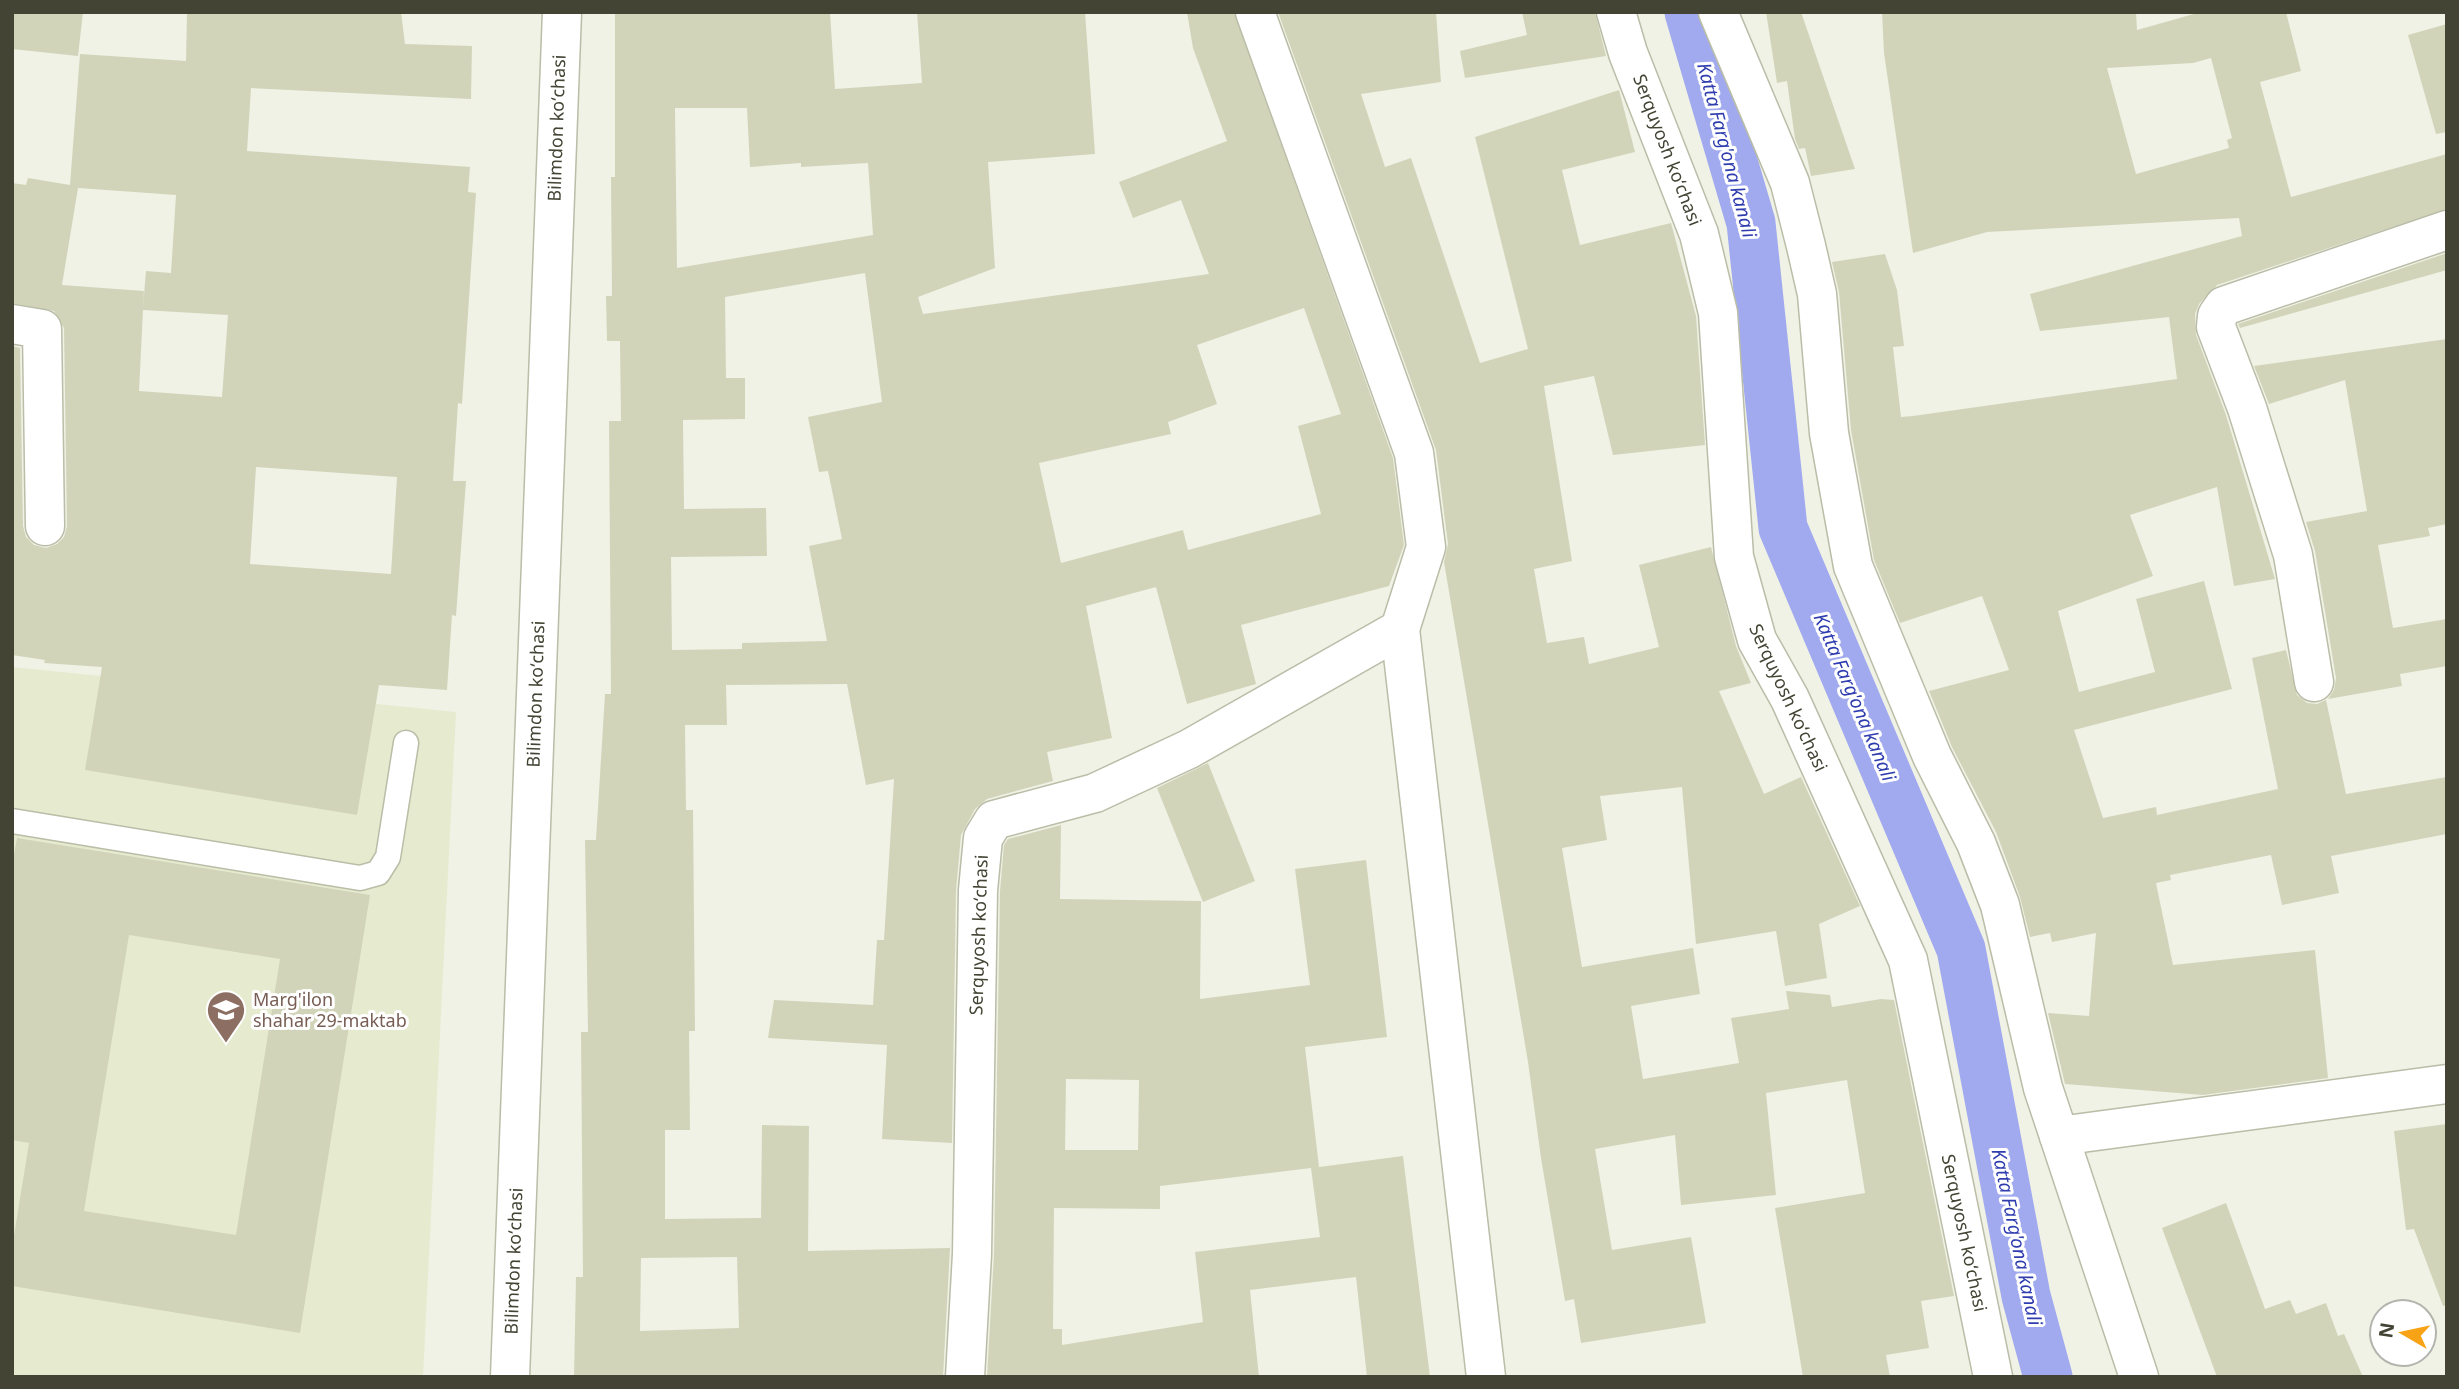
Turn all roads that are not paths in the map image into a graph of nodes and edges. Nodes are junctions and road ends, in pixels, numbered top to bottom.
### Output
1 (562, 12) edge
2 (1255, 12) edge
3 (1616, 12) edge
4 (1718, 12) edge
5 (2447, 230) edge
6 (12, 324) edge
7 (45, 526) dead end
8 (1399, 629) junction
9 (2314, 681) dead end
10 (406, 743) dead end
11 (12, 821) edge
12 (2447, 1084) edge
13 (2059, 1136) junction
14 (510, 1377) edge
15 (965, 1377) edge
16 (1486, 1377) edge
17 (1993, 1377) edge
18 (2139, 1377) edge

1 - 14 street, Bilimdon koʻchasi
2 - 8 street
3 - 17 street, Serquyosh koʻchasi
4 - 13 street
5 - 9 street
6 - 7 street
8 - 15 street, Serquyosh koʻchasi
8 - 16 street
10 - 11 lane
12 - 13 street
13 - 18 street

